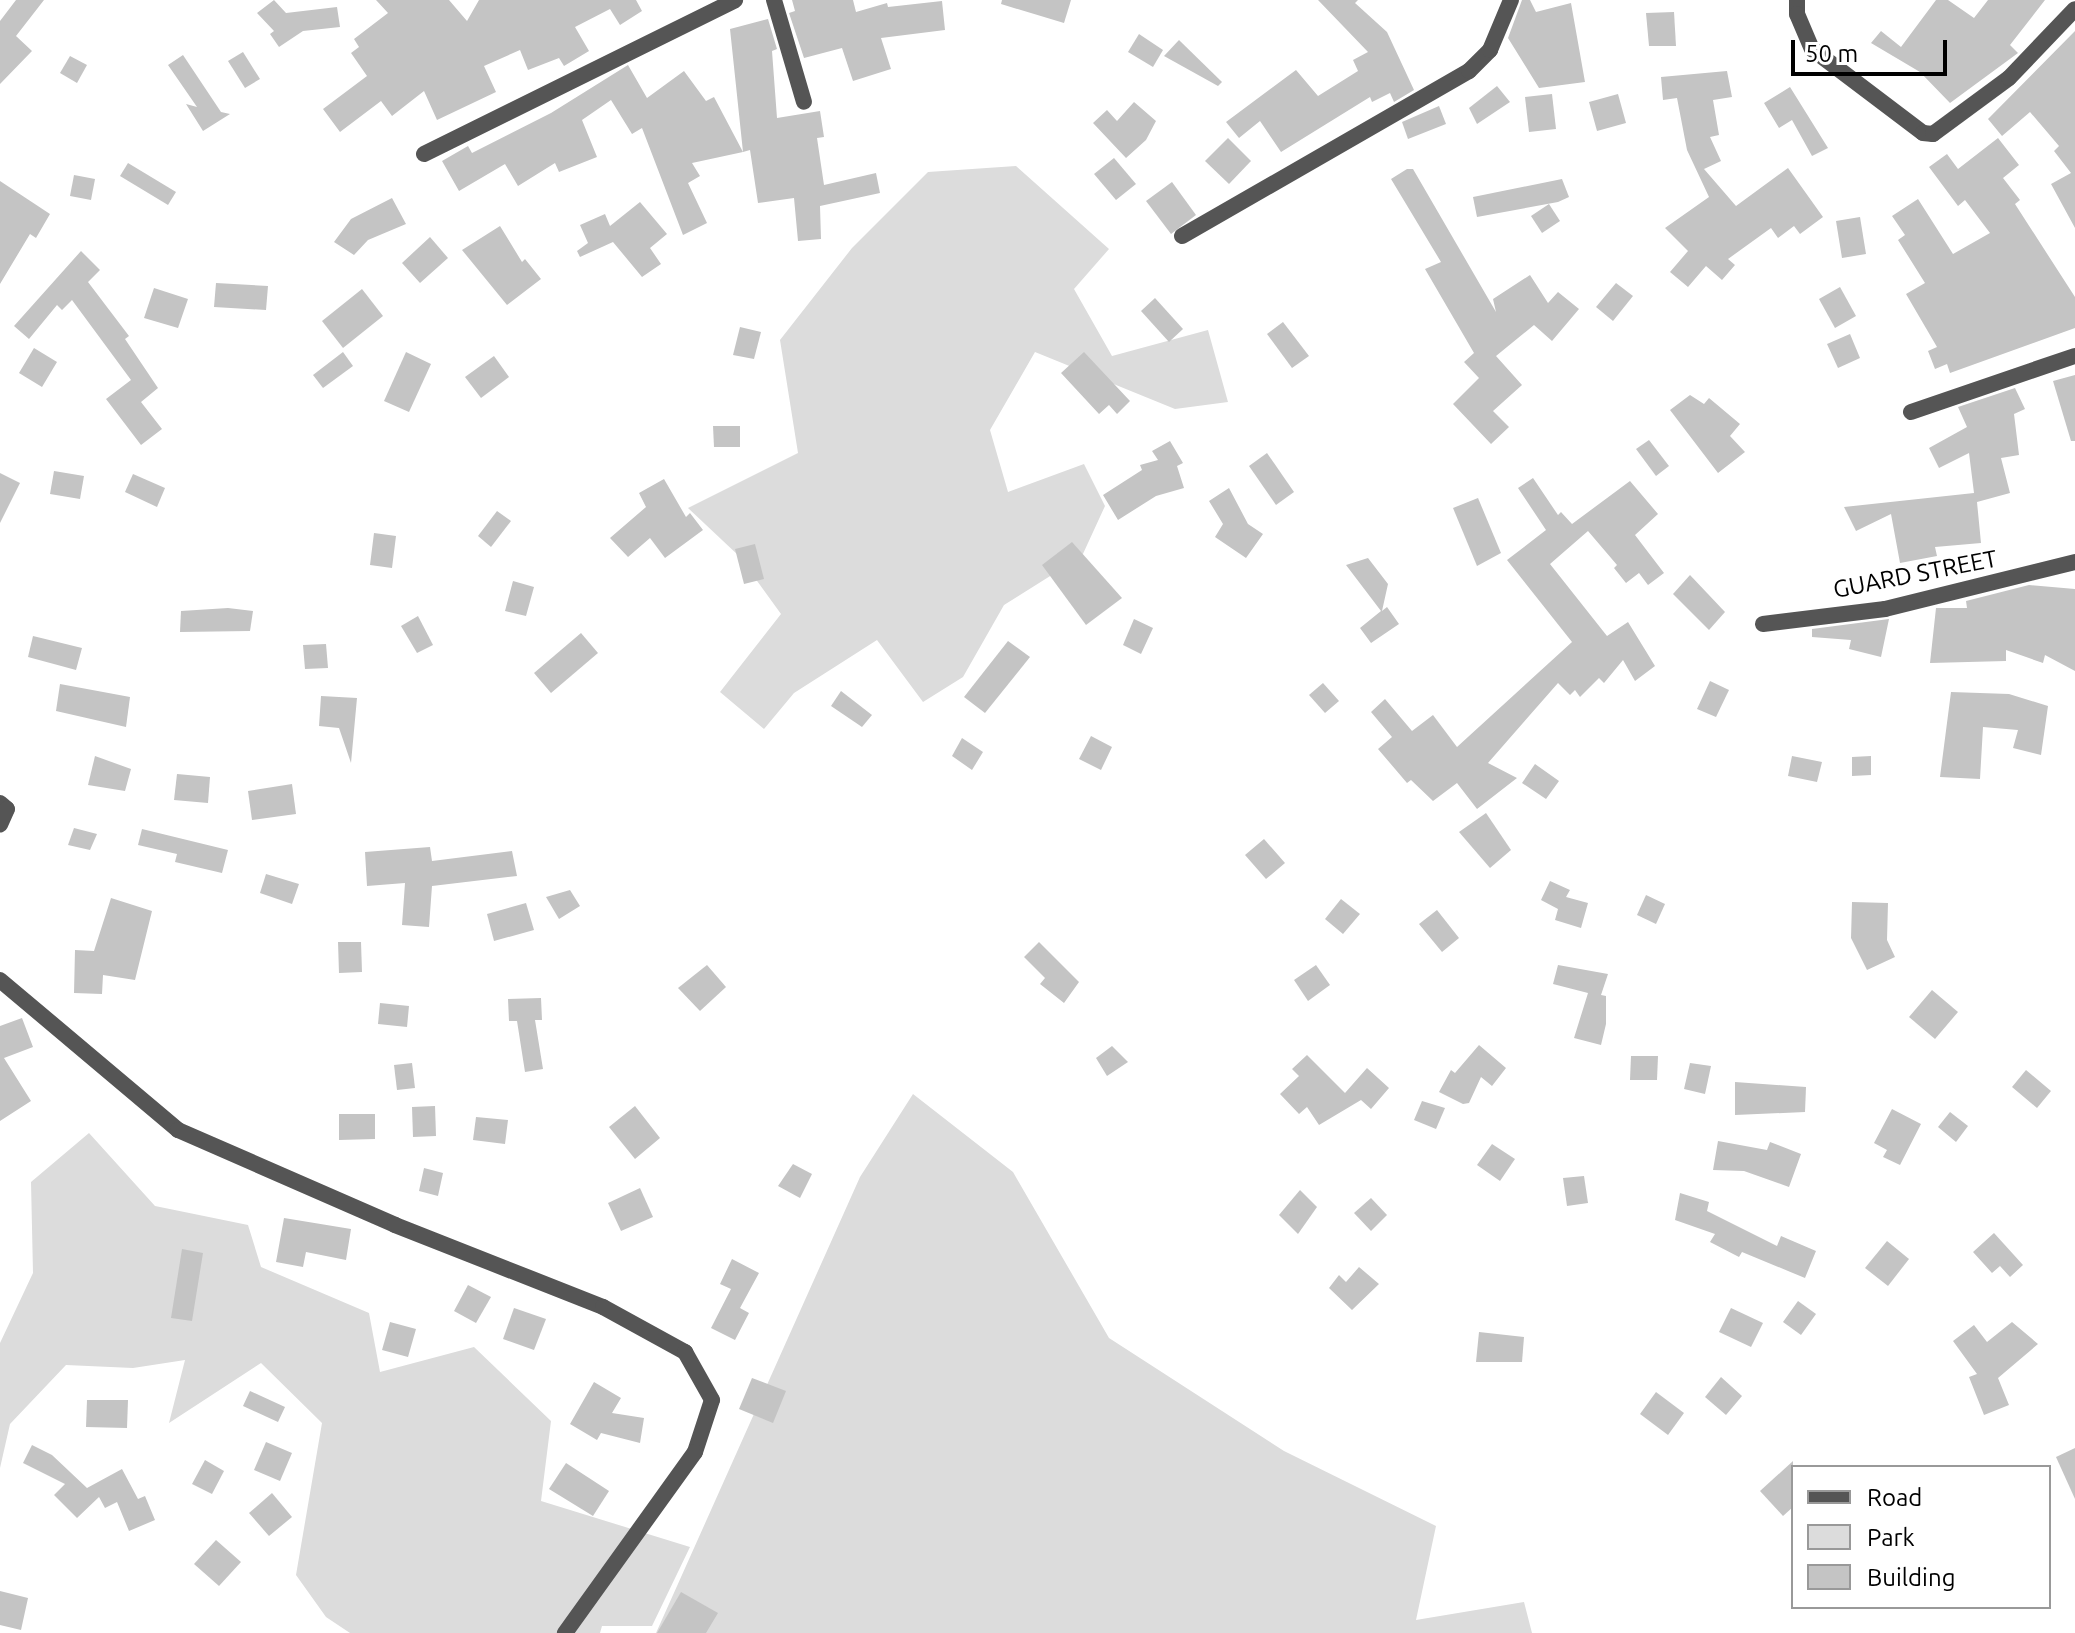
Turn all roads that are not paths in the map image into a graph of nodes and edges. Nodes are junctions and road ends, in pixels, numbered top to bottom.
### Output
1 (735, 0) edge
2 (774, 0) edge
3 (1511, 0) edge
4 (1797, 0) edge
5 (2075, 9) edge
6 (804, 102) dead end
7 (424, 154) dead end
8 (1182, 236) dead end
9 (2075, 356) edge
10 (1911, 412) dead end
11 (2075, 562) edge
12 (1763, 624) dead end
13 (0, 803) edge
14 (0, 825) edge
15 (0, 980) edge
16 (565, 1633) edge

1 - 7 street
2 - 6 street
3 - 8 street
4 - 5 street
9 - 10 street
11 - 12 street, GUARD STREET
13 - 14 street
15 - 16 street

